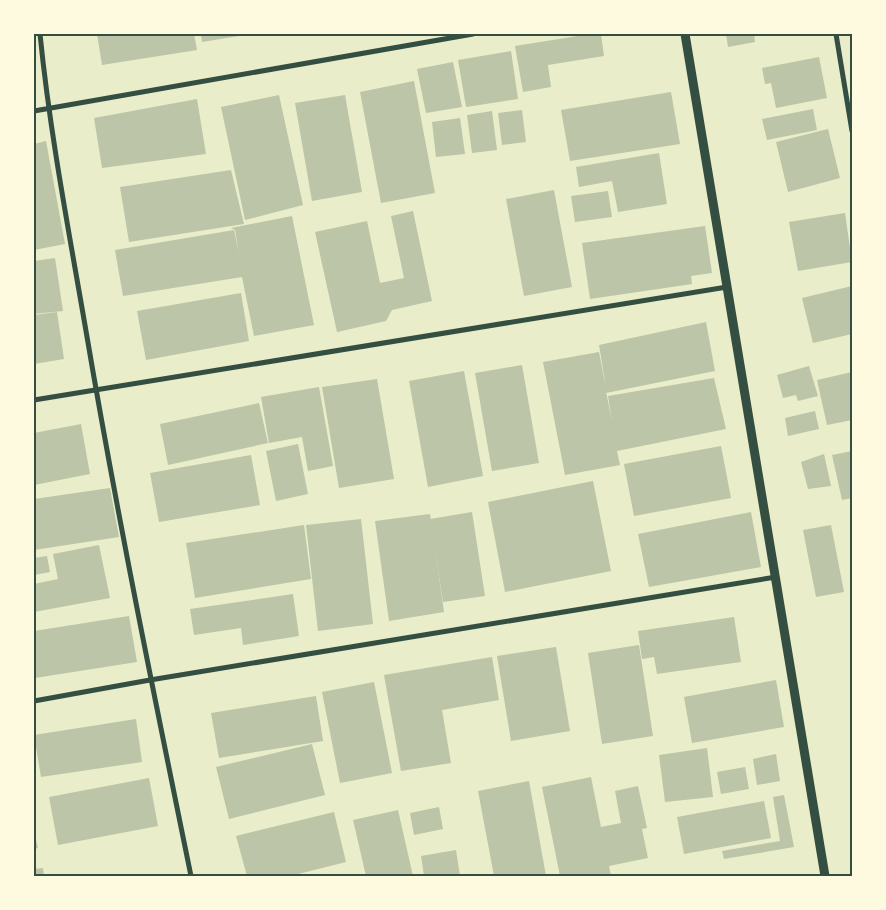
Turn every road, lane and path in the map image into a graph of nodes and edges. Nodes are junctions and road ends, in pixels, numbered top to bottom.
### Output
1 (40, 34) edge
2 (473, 34) edge
3 (685, 34) edge
4 (836, 34) edge
5 (47, 109) junction
6 (34, 111) edge
7 (852, 131) edge
8 (727, 287) junction
9 (96, 392) junction
10 (34, 400) edge
11 (776, 577) junction
12 (150, 680) junction
13 (34, 701) edge
14 (191, 876) edge
15 (825, 876) edge

1 - 5 street
2 - 5 street
3 - 8 street
4 - 7 street
5 - 6 street
5 - 9 street
8 - 9 street
8 - 11 street
9 - 10 street
9 - 12 street
11 - 12 street
11 - 15 street
12 - 13 street
12 - 14 street

